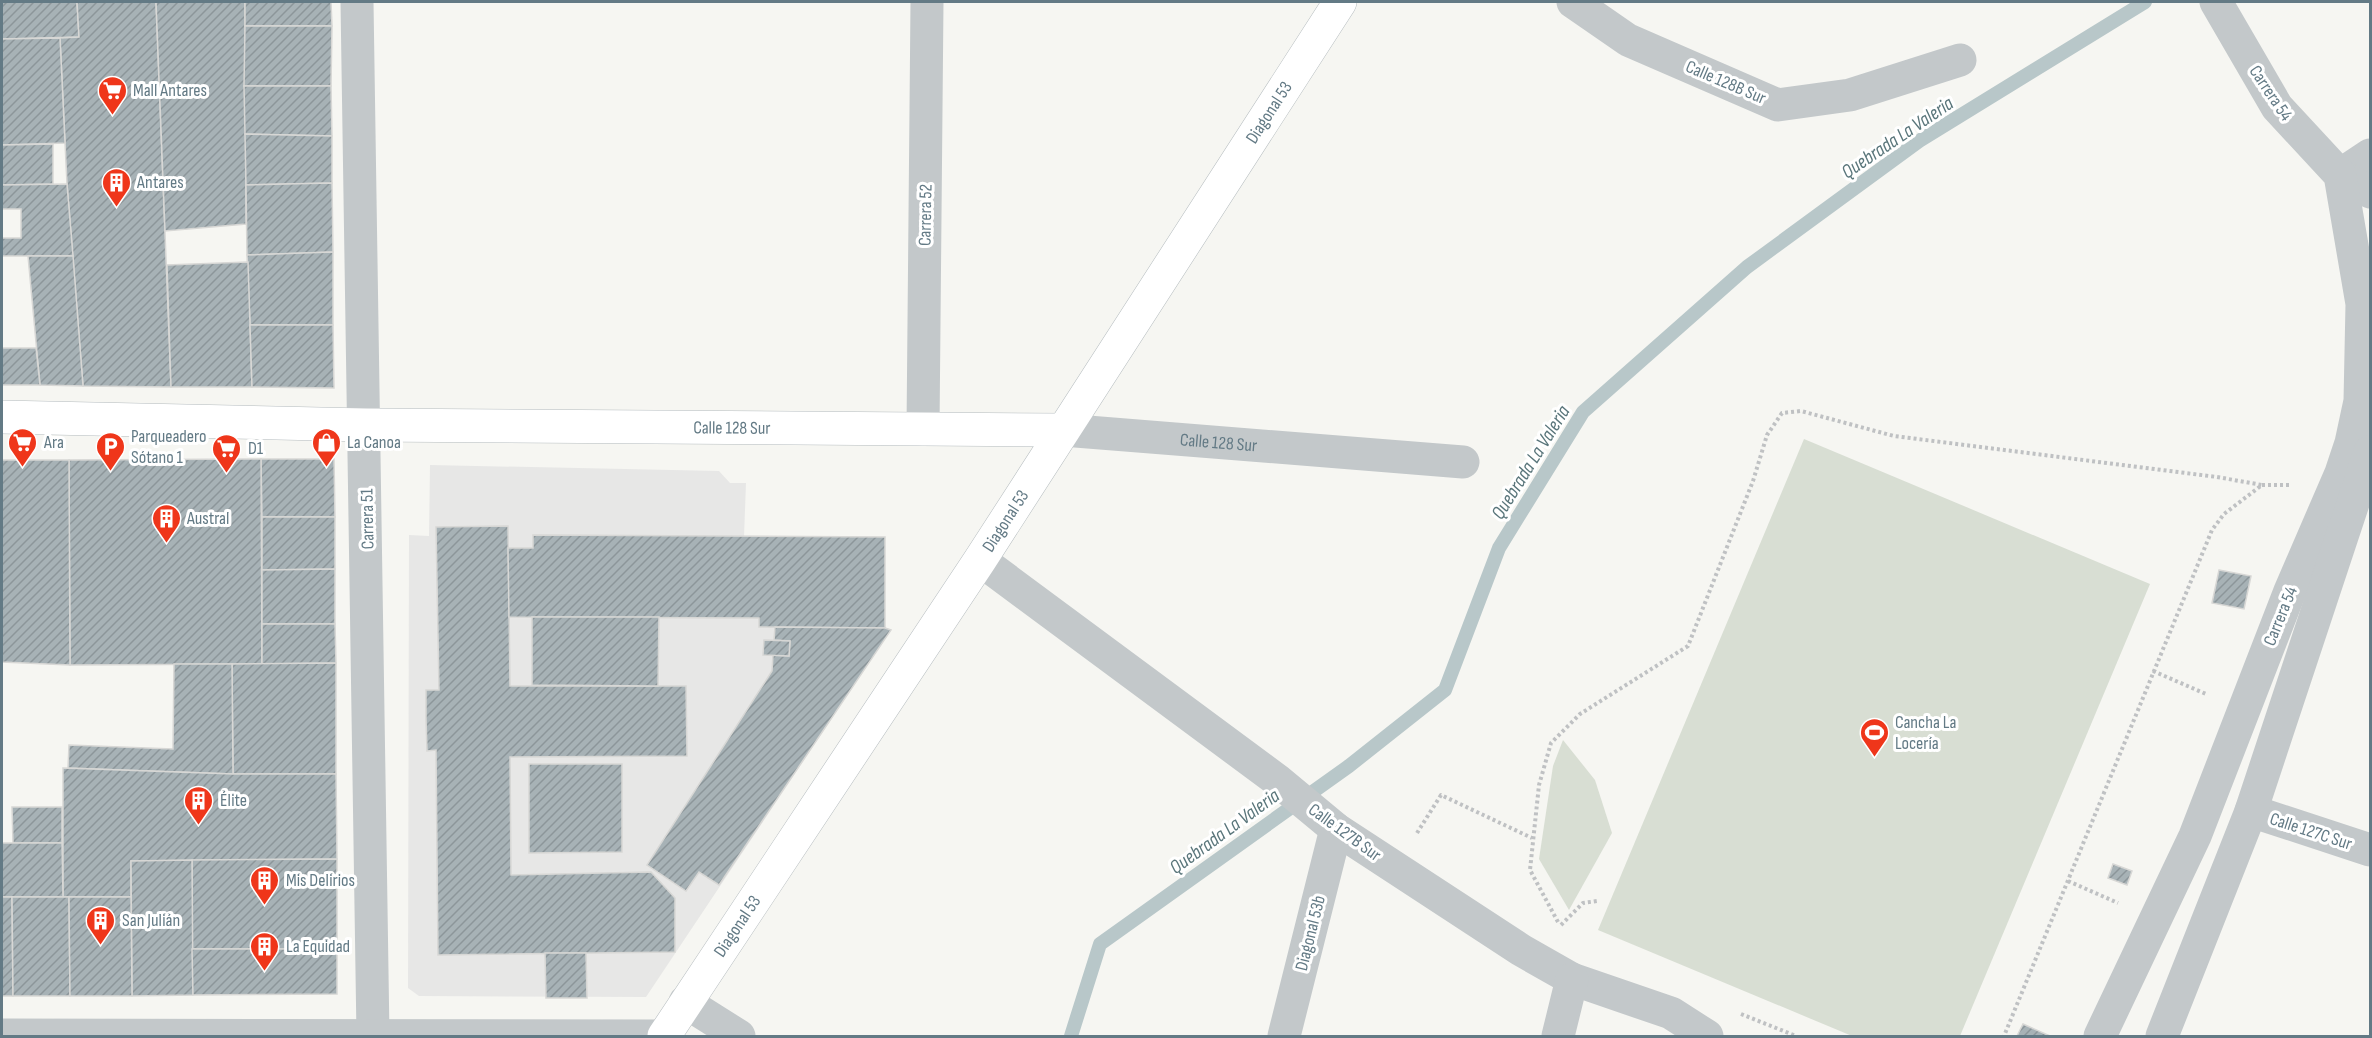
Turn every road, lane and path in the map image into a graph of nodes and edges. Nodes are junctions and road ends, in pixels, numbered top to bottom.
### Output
1 (357, 2) edge
2 (927, 2) edge
3 (1340, 2) edge
4 (1573, 2) edge
5 (2216, 2) edge
6 (1960, 60) dead end
7 (2370, 155) edge
8 (2340, 175) junction
9 (2370, 192) edge
10 (2370, 242) edge
11 (2, 417) edge
12 (366, 425) junction
13 (923, 429) junction
14 (1063, 430) junction
15 (2370, 452) edge
16 (1462, 462) dead end
17 (2262, 485) junction
18 (2292, 485) dead end
19 (980, 560) junction
20 (2154, 671) junction
21 (2215, 697) dead end
22 (2251, 811) junction
23 (1331, 824) junction
24 (1532, 838) junction
25 (1413, 840) dead end
26 (2370, 850) edge
27 (2068, 881) junction
28 (1597, 901) dead end
29 (2124, 906) dead end
30 (1560, 925) junction
31 (1566, 934) dead end
32 (1572, 979) junction
33 (685, 1002) junction
34 (1736, 1012) dead end
35 (2, 1035) edge
36 (373, 1036) edge
37 (664, 1036) edge
38 (739, 1036) edge
39 (1284, 1036) edge
40 (1558, 1036) edge
41 (1707, 1036) edge
42 (1796, 1036) edge
43 (2004, 1036) edge
44 (2100, 1036) edge
45 (2162, 1036) edge

1 - 12 street, Carrera 51
2 - 13 street, Carrera 52
3 - 14 street, Diagonal 53
4 - 6 street, Calle 128B Sur
5 - 8 street, Carrera 54
7 - 8 street
8 - 9 street
8 - 10 street, Carrera 54
8 - 44 street, Carrera 54
11 - 12 street, Calle 128 Sur
12 - 13 street, Calle 128 Sur
12 - 36 street, Carrera 51
13 - 14 street, Calle 128 Sur
14 - 16 street, Calle 128 Sur
14 - 19 street, Diagonal 53
15 - 22 street, Carrera 54
17 - 18 path
17 - 20 path
17 - 24 path
19 - 23 street, Calle 127B Sur
19 - 33 street, Diagonal 53
20 - 21 path
20 - 27 path
22 - 26 street, Calle 127C Sur
22 - 45 street, Carrera 54
23 - 32 street, Calle 127B Sur
23 - 39 street, Diagonal 53b
24 - 25 path
24 - 30 path
27 - 29 path
27 - 43 path
28 - 30 path
30 - 31 path
32 - 40 street
32 - 41 street, Calle 127B Sur
33 - 37 street, Diagonal 53
33 - 38 street
34 - 42 path
35 - 36 street
36 - 37 street

